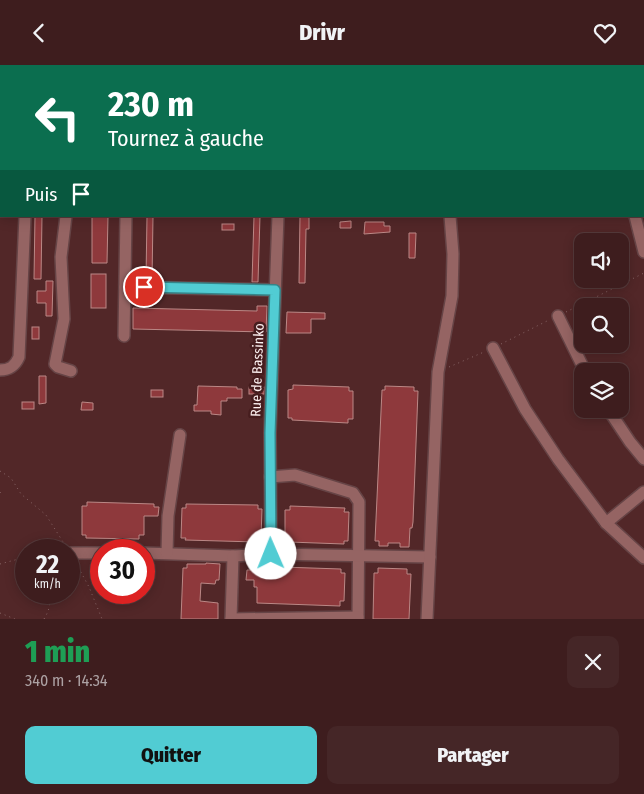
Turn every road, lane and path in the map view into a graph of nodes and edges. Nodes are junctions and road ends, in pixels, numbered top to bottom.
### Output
1 (25, 217) edge
2 (66, 217) edge
3 (126, 217) edge
4 (278, 217) edge
5 (450, 217) edge
6 (635, 217) edge
7 (644, 252) edge
8 (644, 273) edge
9 (125, 287) junction
10 (275, 290) junction
11 (558, 316) junction
12 (124, 336) dead end
13 (493, 348) junction
14 (581, 363) edge
15 (0, 370) edge
16 (71, 371) dead end
17 (438, 372) junction
18 (614, 418) edge
19 (180, 435) dead end
20 (644, 459) edge
21 (0, 471) edge
22 (270, 477) junction
23 (644, 492) edge
24 (606, 523) junction
25 (61, 539) edge
26 (155, 553) edge
27 (167, 553) junction
28 (271, 554) junction
29 (233, 556) junction
30 (359, 556) junction
31 (430, 557) junction
32 (644, 558) edge
33 (15, 560) edge
34 (0, 564) edge
35 (80, 571) edge
36 (50, 604) edge
37 (0, 613) edge
38 (358, 618) edge
39 (15, 619) edge
40 (44, 619) edge
41 (102, 619) edge
42 (231, 619) edge
43 (427, 619) edge

1 - 15 street
2 - 16 street
3 - 9 street
4 - 10 street, Rue de Bassinko
5 - 17 street
6 - 7 street
8 - 11 path
9 - 10 street
9 - 12 street
10 - 22 street, Rue de Bassinko
11 - 13 path
11 - 14 street
13 - 17 path
13 - 24 street
17 - 31 street
18 - 20 street
19 - 27 street
21 - 25 path
22 - 28 street, Rue de Bassinko
22 - 30 street
23 - 24 street
24 - 32 street
26 - 27 street
27 - 29 street
28 - 29 street
28 - 30 street
29 - 42 street
30 - 31 street
30 - 38 street
31 - 43 street
33 - 34 path
35 - 41 path
36 - 40 path
37 - 39 path
38 - 42 street

